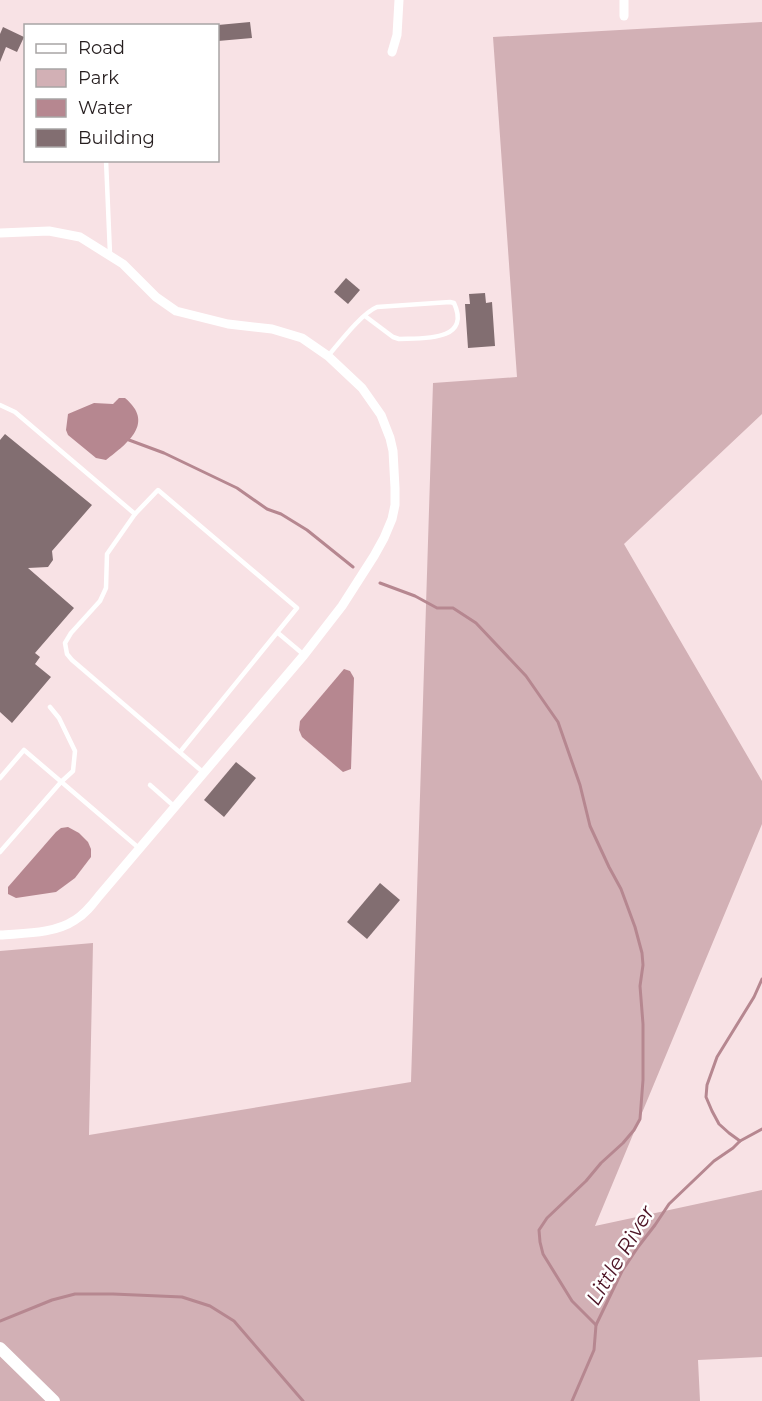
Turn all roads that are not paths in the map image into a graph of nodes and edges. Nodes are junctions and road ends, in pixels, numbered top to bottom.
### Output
1 (399, 0) edge
2 (624, 0) edge
3 (624, 16) dead end
4 (392, 52) dead end
5 (106, 162) edge
6 (0, 232) edge
7 (110, 256) junction
8 (365, 316) junction
9 (328, 356) junction
10 (0, 405) edge
11 (135, 514) junction
12 (278, 633) junction
13 (304, 655) junction
14 (50, 707) dead end
15 (180, 752) junction
16 (204, 773) junction
17 (0, 778) edge
18 (61, 782) junction
19 (150, 785) dead end
20 (175, 807) junction
21 (140, 849) junction
22 (0, 852) edge
23 (0, 935) edge
24 (0, 1348) edge
25 (54, 1401) edge

1 - 4 street
2 - 3 street
5 - 7 lane
6 - 7 street
7 - 9 street
8 - 8 lane
8 - 9 lane
9 - 13 street
10 - 11 lane
11 - 12 lane
11 - 15 lane
12 - 13 lane
12 - 15 lane
13 - 16 street
14 - 18 lane
15 - 16 lane
16 - 20 street
17 - 18 lane
18 - 21 lane
18 - 22 lane
19 - 20 lane
20 - 21 street
21 - 23 street
24 - 25 main road

